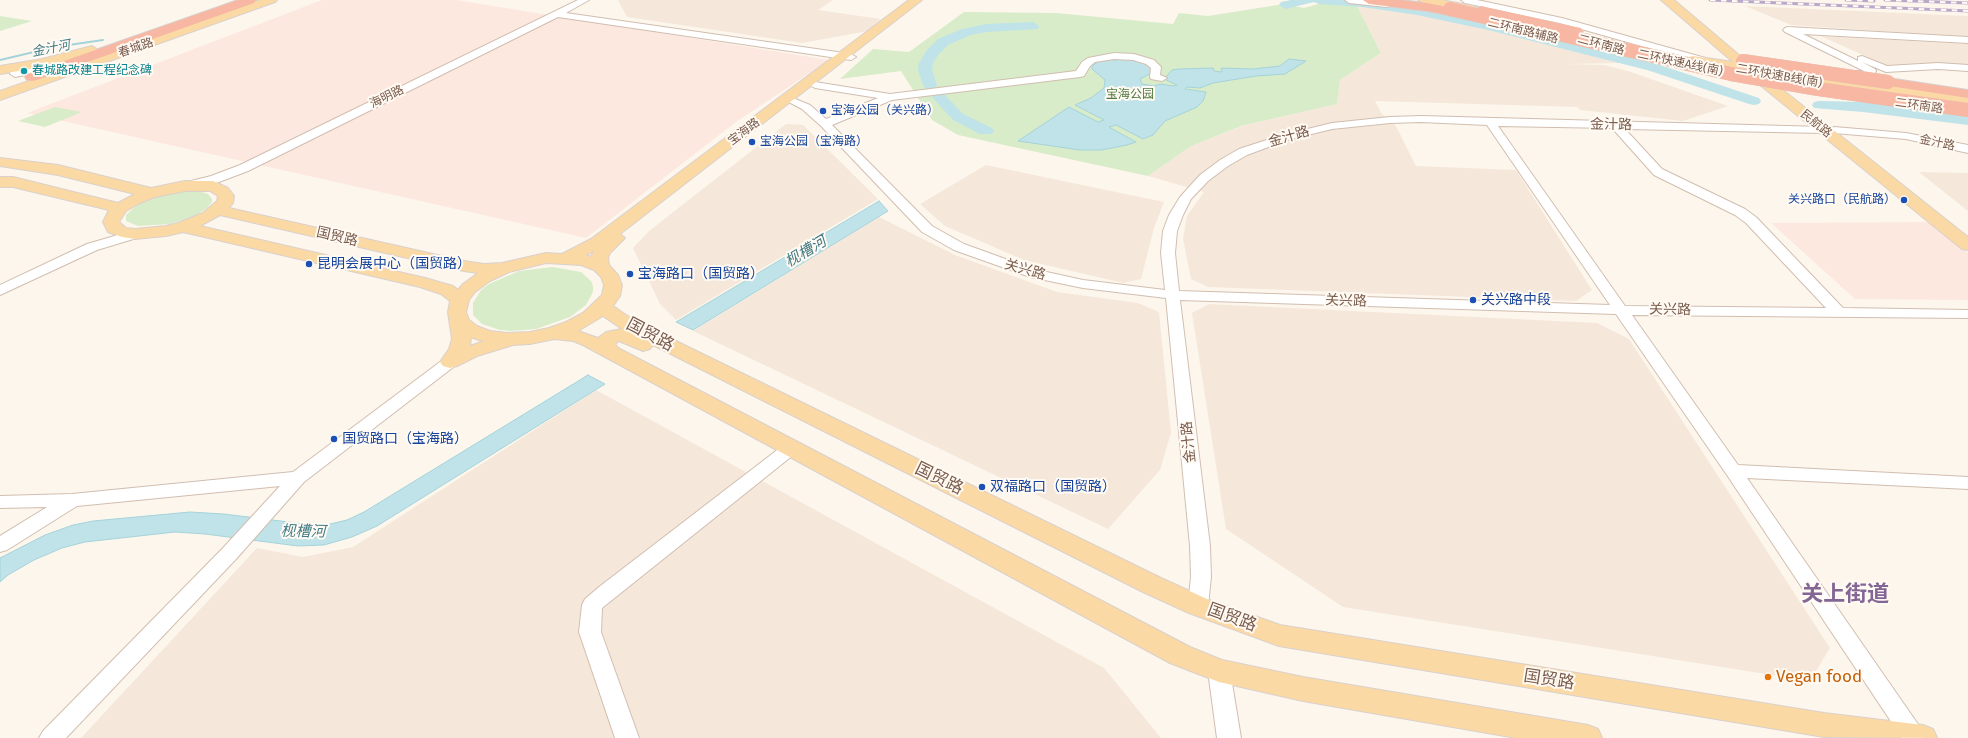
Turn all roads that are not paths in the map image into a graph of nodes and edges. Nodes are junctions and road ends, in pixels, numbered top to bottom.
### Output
1 (236, 0) edge
2 (585, 0) edge
3 (593, 0) edge
4 (916, 0) edge
5 (925, 0) edge
6 (1349, 0) edge
7 (1369, 0) edge
8 (1395, 0) edge
9 (1400, 0) edge
10 (1424, 0) edge
11 (1427, 0) edge
12 (1667, 0) edge
13 (1676, 0) edge
14 (260, 1) edge
15 (1451, 4) edge
16 (1466, 4) edge
17 (560, 15) junction
18 (1542, 34) junction
19 (136, 36) junction
20 (1968, 40) edge
21 (1968, 47) edge
22 (847, 56) junction
23 (79, 67) junction
24 (1968, 68) edge
25 (1886, 69) junction
26 (0, 70) edge
27 (1871, 71) junction
28 (1760, 73) junction
29 (32, 77) junction
30 (1162, 78) dead end
31 (0, 79) edge
32 (0, 85) edge
33 (815, 85) junction
34 (0, 88) edge
35 (1968, 95) edge
36 (0, 96) edge
37 (890, 97) junction
38 (791, 100) junction
39 (0, 103) edge
40 (1968, 110) edge
41 (1490, 122) junction
42 (825, 124) junction
43 (1615, 125) junction
44 (1829, 130) junction
45 (1968, 149) edge
46 (3, 169) edge
47 (185, 186) junction
48 (151, 193) junction
49 (224, 193) junction
50 (120, 208) junction
51 (218, 210) junction
52 (183, 227) junction
53 (114, 228) junction
54 (135, 234) junction
55 (1968, 235) edge
56 (1968, 245) edge
57 (92, 247) junction
58 (567, 258) junction
59 (600, 266) junction
60 (503, 268) junction
61 (0, 292) edge
62 (1173, 295) junction
63 (460, 300) junction
64 (602, 307) junction
65 (1621, 310) junction
66 (1838, 312) junction
67 (1968, 314) edge
68 (460, 322) junction
69 (554, 333) junction
70 (515, 339) junction
71 (671, 346) junction
72 (610, 352) junction
73 (450, 362) junction
74 (791, 448) junction
75 (1733, 471) junction
76 (298, 478) junction
77 (1968, 483) edge
78 (72, 500) junction
79 (0, 502) edge
80 (0, 544) edge
81 (1198, 606) junction
82 (1219, 671) junction
83 (51, 738) edge
84 (626, 738) edge
85 (1229, 738) edge
86 (1588, 738) edge
87 (1919, 738) edge

1 - 19 main road, 春城路
2 - 17 street, 海明路
3 - 17 street, 海明路
4 - 22 main road, 宝海路
5 - 22 main road, 宝海路
6 - 28 street, 二环南路辅路
7 - 18 highway, bridge
8 - 15 highway, 二环快速A线(南)
9 - 28 main road, 二环南路
10 - 28 main road, 二环南路
11 - 16 highway, 二环快速B线(南)
12 - 28 main road, 民航路
13 - 28 main road, 民航路
14 - 23 highway
14 - 29 highway
14 - 39 main road
15 - 18 highway, bridge
15 - 35 highway, bridge
15 - 40 highway, 二环快速A线(南), bridge
16 - 28 street, 二环南路辅路
16 - 35 highway
16 - 40 highway, 二环快速B线(南)
17 - 22 street
17 - 47 street, 海明路
17 - 49 street, 海明路
18 - 40 highway
19 - 26 main road
19 - 29 main road, 春城路
20 - 27 street
21 - 25 street
22 - 33 main road, 宝海路
22 - 38 main road, 宝海路
23 - 36 main road
23 - 39 main road
24 - 25 street
25 - 27 street
27 - 28 street
28 - 40 main road, 二环南路
28 - 40 main road, 二环南路
28 - 44 main road, 民航路
29 - 34 main road, 春城路
30 - 37 street
31 - 32 main road
33 - 37 street
33 - 38 main road, 宝海路
37 - 42 street
38 - 42 street, 关兴路
38 - 58 main road, 宝海路
38 - 59 main road, 宝海路
41 - 43 street, 金汁路
41 - 62 street, 金汁路
41 - 65 street
42 - 62 street, 关兴路
43 - 44 street, 金汁路
43 - 66 street
44 - 45 street, 金汁路
44 - 55 main road, 民航路
44 - 56 main road, 民航路
46 - 48 main road
46 - 50 main road
47 - 48 main road
47 - 49 main road
48 - 50 main road
49 - 51 main road
50 - 53 main road
51 - 52 main road
51 - 60 main road, 国贸路
52 - 54 main road
52 - 63 main road, 国贸路
53 - 54 main road
53 - 57 street
54 - 57 street
57 - 61 street
58 - 59 main road
58 - 60 main road
59 - 64 main road
60 - 63 main road
62 - 65 street, 关兴路
62 - 81 street, 金汁路
63 - 68 main road
64 - 69 main road
64 - 71 main road, 国贸路
65 - 66 street, 关兴路
65 - 75 street
66 - 67 street, 关兴路
68 - 70 main road
68 - 73 main road
69 - 70 main road
69 - 72 main road
70 - 73 main road
71 - 72 main road
71 - 81 main road, 国贸路
72 - 74 main road
73 - 76 street
74 - 82 main road
74 - 84 street
75 - 77 street
75 - 87 street
76 - 78 street
76 - 83 street
78 - 79 street
78 - 80 street
81 - 87 main road, 国贸路
82 - 85 street
82 - 86 main road

